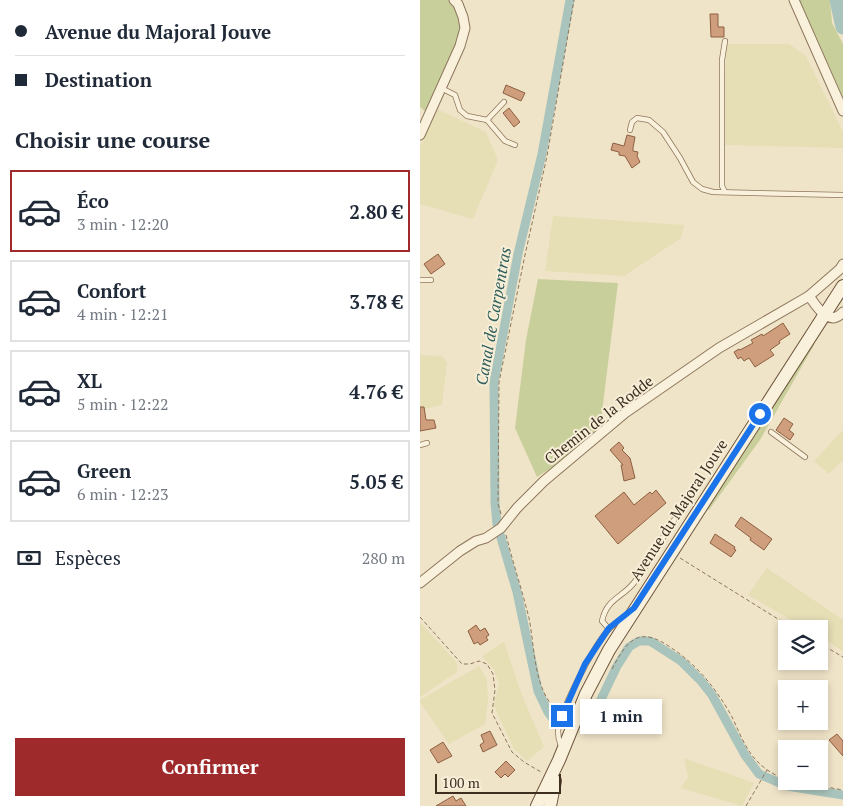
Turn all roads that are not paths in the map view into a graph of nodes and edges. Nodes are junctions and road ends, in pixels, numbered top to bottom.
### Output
1 (454, 0) edge
2 (794, 0) edge
3 (725, 41) dead end
4 (441, 88) junction
5 (504, 102) dead end
6 (843, 111) edge
7 (423, 120) edge
8 (487, 120) junction
9 (630, 130) dead end
10 (420, 135) edge
11 (515, 145) dead end
12 (725, 192) junction
13 (843, 195) edge
14 (843, 264) edge
15 (420, 280) edge
16 (430, 280) dead end
17 (843, 286) edge
18 (809, 296) junction
19 (843, 312) edge
20 (824, 315) junction
21 (771, 432) dead end
22 (427, 443) dead end
23 (420, 445) edge
24 (806, 458) dead end
25 (674, 520) dead end
26 (420, 583) edge
27 (634, 608) junction
28 (609, 628) junction
29 (561, 755) junction
30 (537, 806) edge
31 (550, 806) edge

1 - 4 street
2 - 6 street
3 - 12 lane
4 - 7 street
4 - 8 lane
5 - 8 lane
7 - 10 street
8 - 11 lane
9 - 12 lane
12 - 13 lane
14 - 18 street, Chemin de la Rodde
15 - 16 lane
17 - 20 main road, Avenue du Majoral Jouve
18 - 20 street
18 - 26 street, Chemin de la Rodde
19 - 20 street
20 - 27 main road, Avenue du Majoral Jouve
21 - 24 lane
22 - 23 lane
25 - 28 lane
27 - 28 lane
27 - 29 main road, Avenue du Majoral Jouve
28 - 29 lane
29 - 30 main road, Avenue du Majoral Jouve
29 - 31 main road, Avenue du Majoral Jouve

